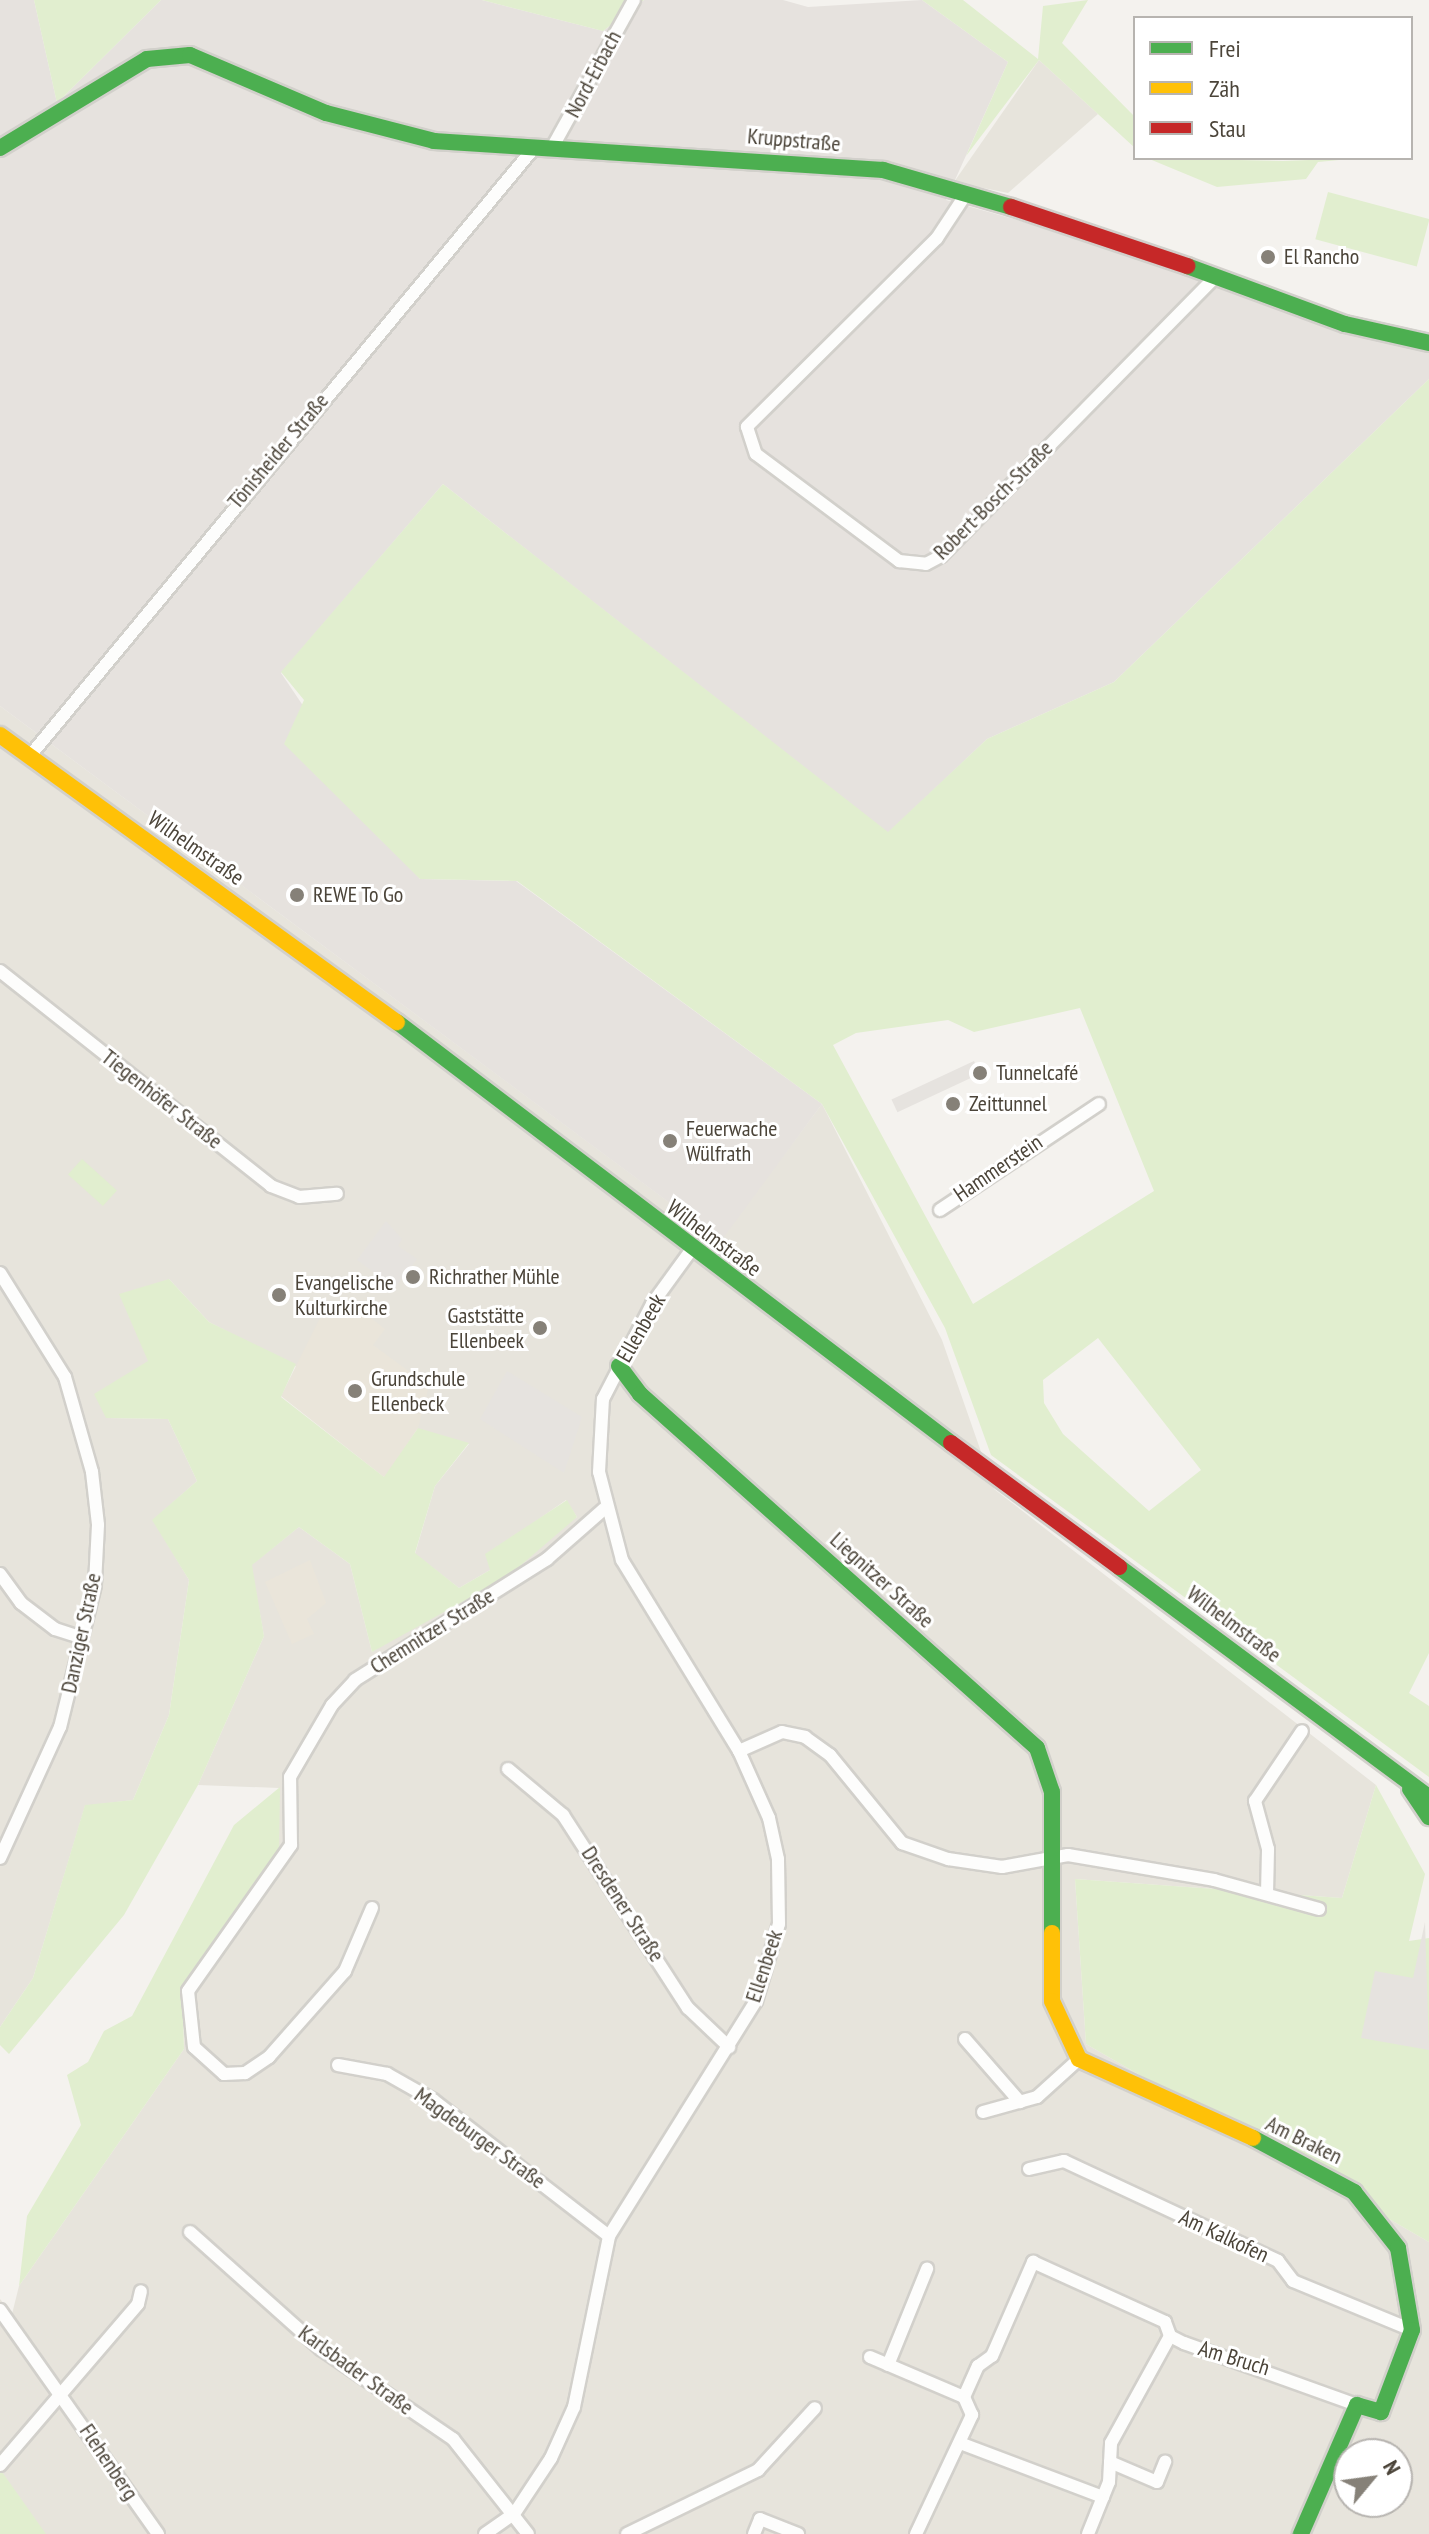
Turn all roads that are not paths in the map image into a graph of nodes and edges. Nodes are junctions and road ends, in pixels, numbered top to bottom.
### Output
1 (634, 0) edge
2 (0, 148) edge
3 (552, 148) junction
4 (533, 149) junction
5 (966, 194) junction
6 (1214, 278) junction
7 (1429, 343) edge
8 (0, 735) edge
9 (29, 757) junction
10 (0, 971) edge
11 (1099, 1104) dead end
12 (337, 1194) dead end
13 (940, 1210) dead end
14 (692, 1249) junction
15 (0, 1273) edge
16 (619, 1366) junction
17 (604, 1509) junction
18 (0, 1574) edge
19 (82, 1638) junction
20 (1302, 1731) dead end
21 (739, 1751) junction
22 (508, 1769) dead end
23 (1402, 1777) junction
24 (1429, 1797) edge
25 (1429, 1817) edge
26 (0, 1858) edge
27 (1051, 1858) junction
28 (1267, 1894) junction
29 (372, 1908) dead end
30 (1319, 1909) dead end
31 (965, 2039) dead end
32 (729, 2047) junction
33 (1079, 2059) junction
34 (338, 2065) dead end
35 (1020, 2102) junction
36 (983, 2112) dead end
37 (1029, 2169) dead end
38 (190, 2232) dead end
39 (609, 2236) junction
40 (927, 2269) dead end
41 (141, 2291) dead end
42 (0, 2310) edge
43 (1412, 2330) junction
44 (1170, 2336) junction
45 (870, 2357) dead end
46 (888, 2365) junction
47 (59, 2390) junction
48 (964, 2397) junction
49 (1357, 2405) junction
50 (815, 2408) dead end
51 (960, 2443) junction
52 (1110, 2462) junction
53 (1165, 2462) dead end
54 (0, 2465) edge
55 (1103, 2497) junction
56 (514, 2514) junction
57 (158, 2534) edge
58 (485, 2534) edge
59 (528, 2534) edge
60 (627, 2534) edge
61 (754, 2534) edge
62 (798, 2534) edge
63 (916, 2534) edge
64 (1088, 2534) edge
65 (1301, 2534) edge

1 - 3 street, Nord-Erbach
2 - 4 street, Kruppstraße
3 - 4 street, Kruppstraße
3 - 5 street, Kruppstraße
4 - 9 street, Tönisheider Straße
5 - 6 street, Kruppstraße
5 - 6 street, Robert-Bosch-Straße
6 - 7 street, Kruppstraße
8 - 9 street, Wilhelmstraße
9 - 14 street, Wilhelmstraße
10 - 12 street, Tiegenhöfer Straße
11 - 13 street, Hammerstein
14 - 16 street, Ellenbeek
14 - 23 street, Wilhelmstraße
15 - 19 street, Danziger Straße
16 - 17 street, Ellenbeek
16 - 27 street, Liegnitzer Straße
17 - 21 street, Ellenbeek
17 - 29 street, Chemnitzer Straße
18 - 19 street
19 - 26 street, Danziger Straße
20 - 28 street
21 - 27 street
21 - 32 street, Ellenbeek
22 - 32 street, Dresdener Straße
23 - 24 street, Wilhelmstraße
23 - 25 street, Wilhelmstraße
27 - 28 street
27 - 33 street
28 - 30 street
31 - 35 street
32 - 39 street, Ellenbeek
33 - 35 street
33 - 43 street, Am Braken
34 - 39 street, Magdeburger Straße
35 - 36 street
37 - 43 street, Am Kalkofen
38 - 56 street, Karlsbader Straße
39 - 56 street, Ellenbeek
40 - 46 street
41 - 47 street
42 - 47 street, Flehenberg
43 - 49 street
44 - 48 street, Am Bruch
44 - 49 street, Am Bruch
44 - 52 street
45 - 46 street
46 - 48 street
47 - 54 street
47 - 57 street, Flehenberg
48 - 51 street
49 - 65 street
50 - 60 street
51 - 55 street
51 - 63 street
52 - 53 street
52 - 55 street
55 - 64 street
56 - 58 street, Ellenbeek
56 - 59 street, Karlsbader Straße
61 - 62 street

